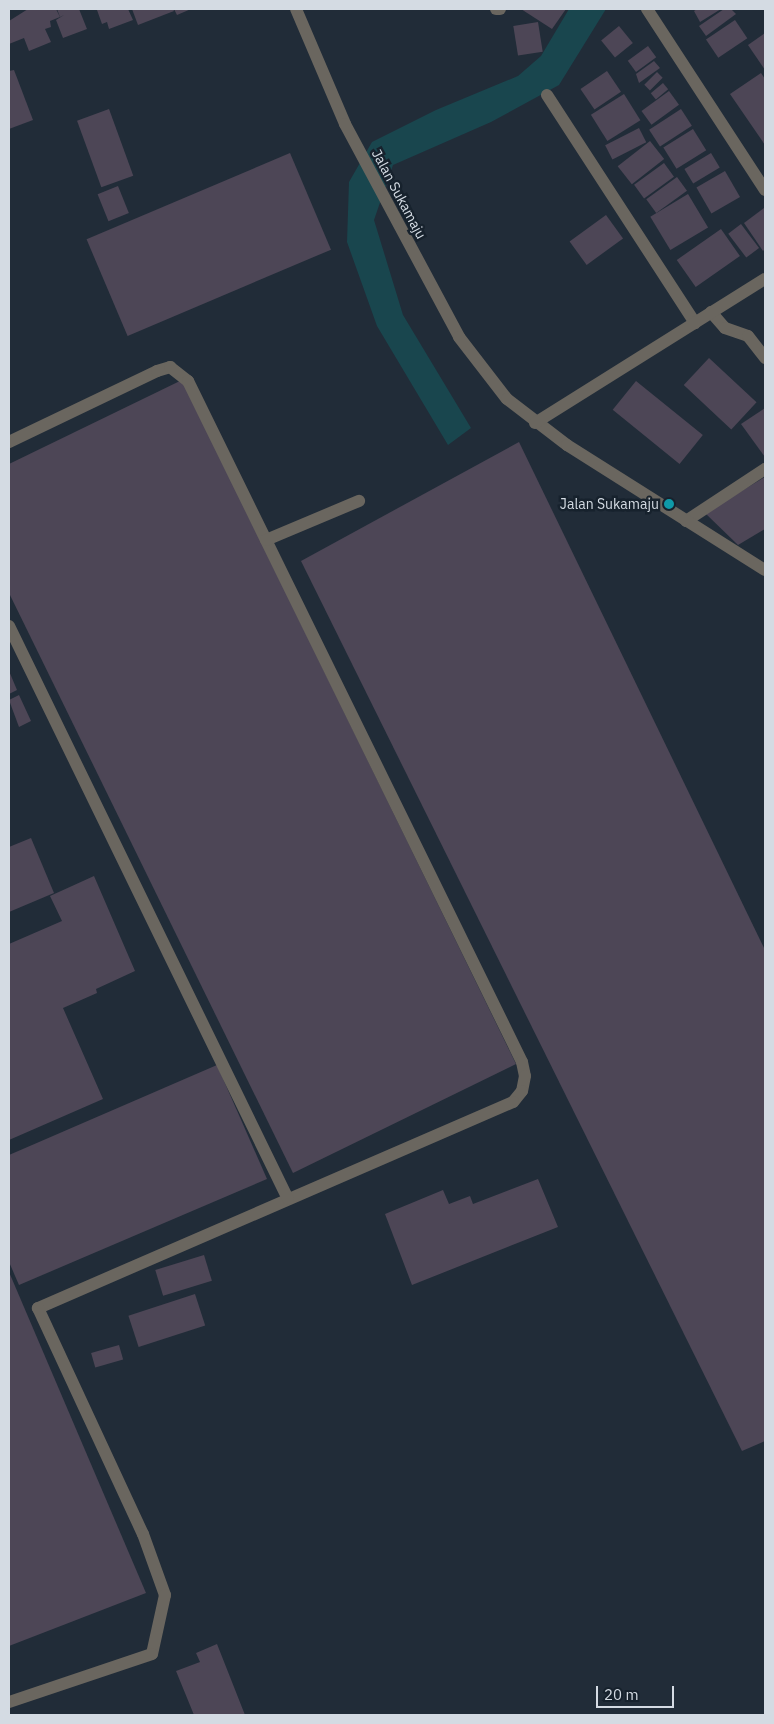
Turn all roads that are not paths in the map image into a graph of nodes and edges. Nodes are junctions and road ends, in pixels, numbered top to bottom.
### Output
1 (296, 9) edge
2 (647, 9) edge
3 (547, 95) dead end
4 (765, 190) edge
5 (765, 278) edge
6 (711, 312) junction
7 (695, 323) junction
8 (765, 358) edge
9 (535, 423) junction
10 (9, 442) edge
11 (765, 469) edge
12 (359, 501) dead end
13 (686, 521) junction
14 (266, 540) junction
15 (765, 570) edge
16 (9, 626) edge
17 (288, 1199) junction
18 (9, 1702) edge

1 - 9 street, Jalan Sukamaju
2 - 4 street
3 - 7 street
5 - 6 street
6 - 7 street
6 - 8 street
7 - 9 street
9 - 13 street, Jalan Sukamaju
10 - 14 street
11 - 13 street
12 - 14 street
13 - 15 street, Jalan Sukamaju
14 - 17 street
16 - 17 street
17 - 18 street

